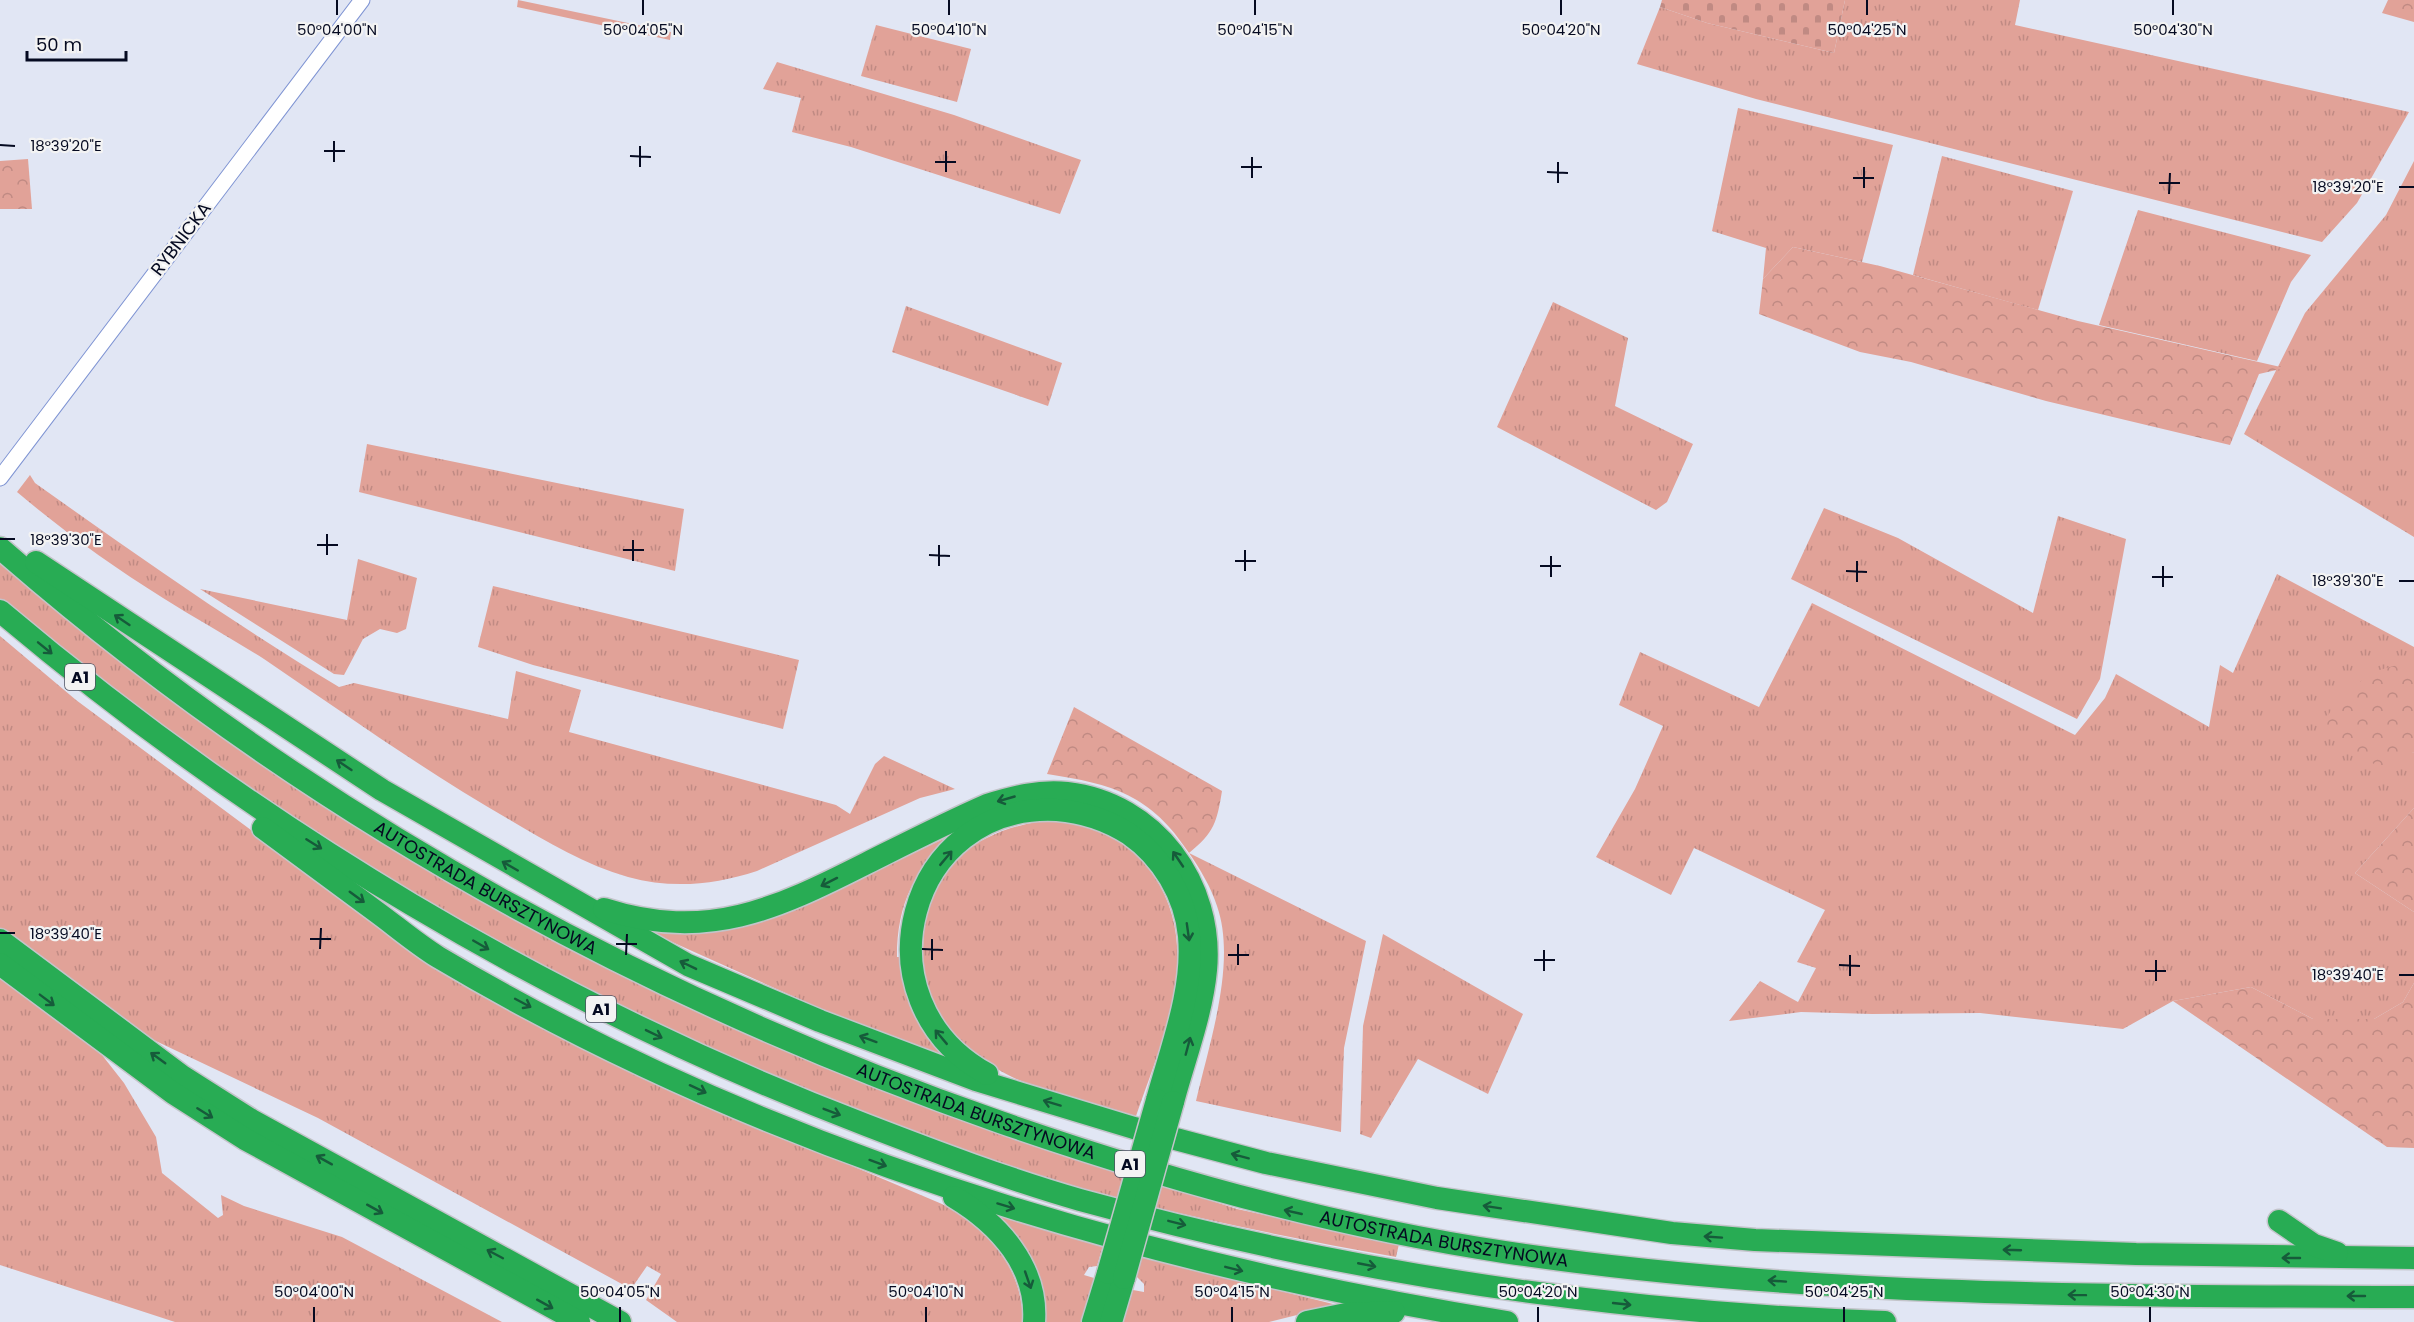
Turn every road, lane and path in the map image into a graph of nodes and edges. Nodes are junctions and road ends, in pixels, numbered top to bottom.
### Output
1 (362, 0) edge
2 (2, 475) edge
3 (0, 538) edge
4 (0, 548) edge
5 (0, 611) edge
6 (162, 740) junction
7 (561, 895) junction
8 (0, 940) edge
9 (0, 964) edge
10 (1022, 1094) junction
11 (1165, 1101) junction
12 (930, 1183) junction
13 (2279, 1221) dead end
14 (2350, 1258) junction
15 (2414, 1258) edge
16 (1116, 1275) junction
17 (2414, 1296) edge
18 (1435, 1311) junction
19 (579, 1322) edge
20 (620, 1322) edge
21 (1034, 1322) edge
22 (1093, 1322) edge
23 (1111, 1322) edge
24 (1307, 1322) edge
25 (1507, 1322) edge
26 (1885, 1322) edge

1 - 2 street, RYBNICKA
7 -> 3 highway
17 -> 4 highway, AUTOSTRADA BURSZTYNOWA / A1
5 -> 6 highway, AUTOSTRADA BURSZTYNOWA / A1
6 -> 12 highway
6 -> 26 highway, AUTOSTRADA BURSZTYNOWA / A1
10 -> 7 highway
11 -> 7 highway
20 -> 8 highway
9 -> 19 highway
10 -> 11 highway
14 -> 10 highway
11 - 16 highway, bridge
12 -> 18 highway
12 -> 21 highway
13 - 14 highway
14 - 15 highway
16 - 22 highway
16 - 23 highway
18 - 24 highway
18 - 25 highway

